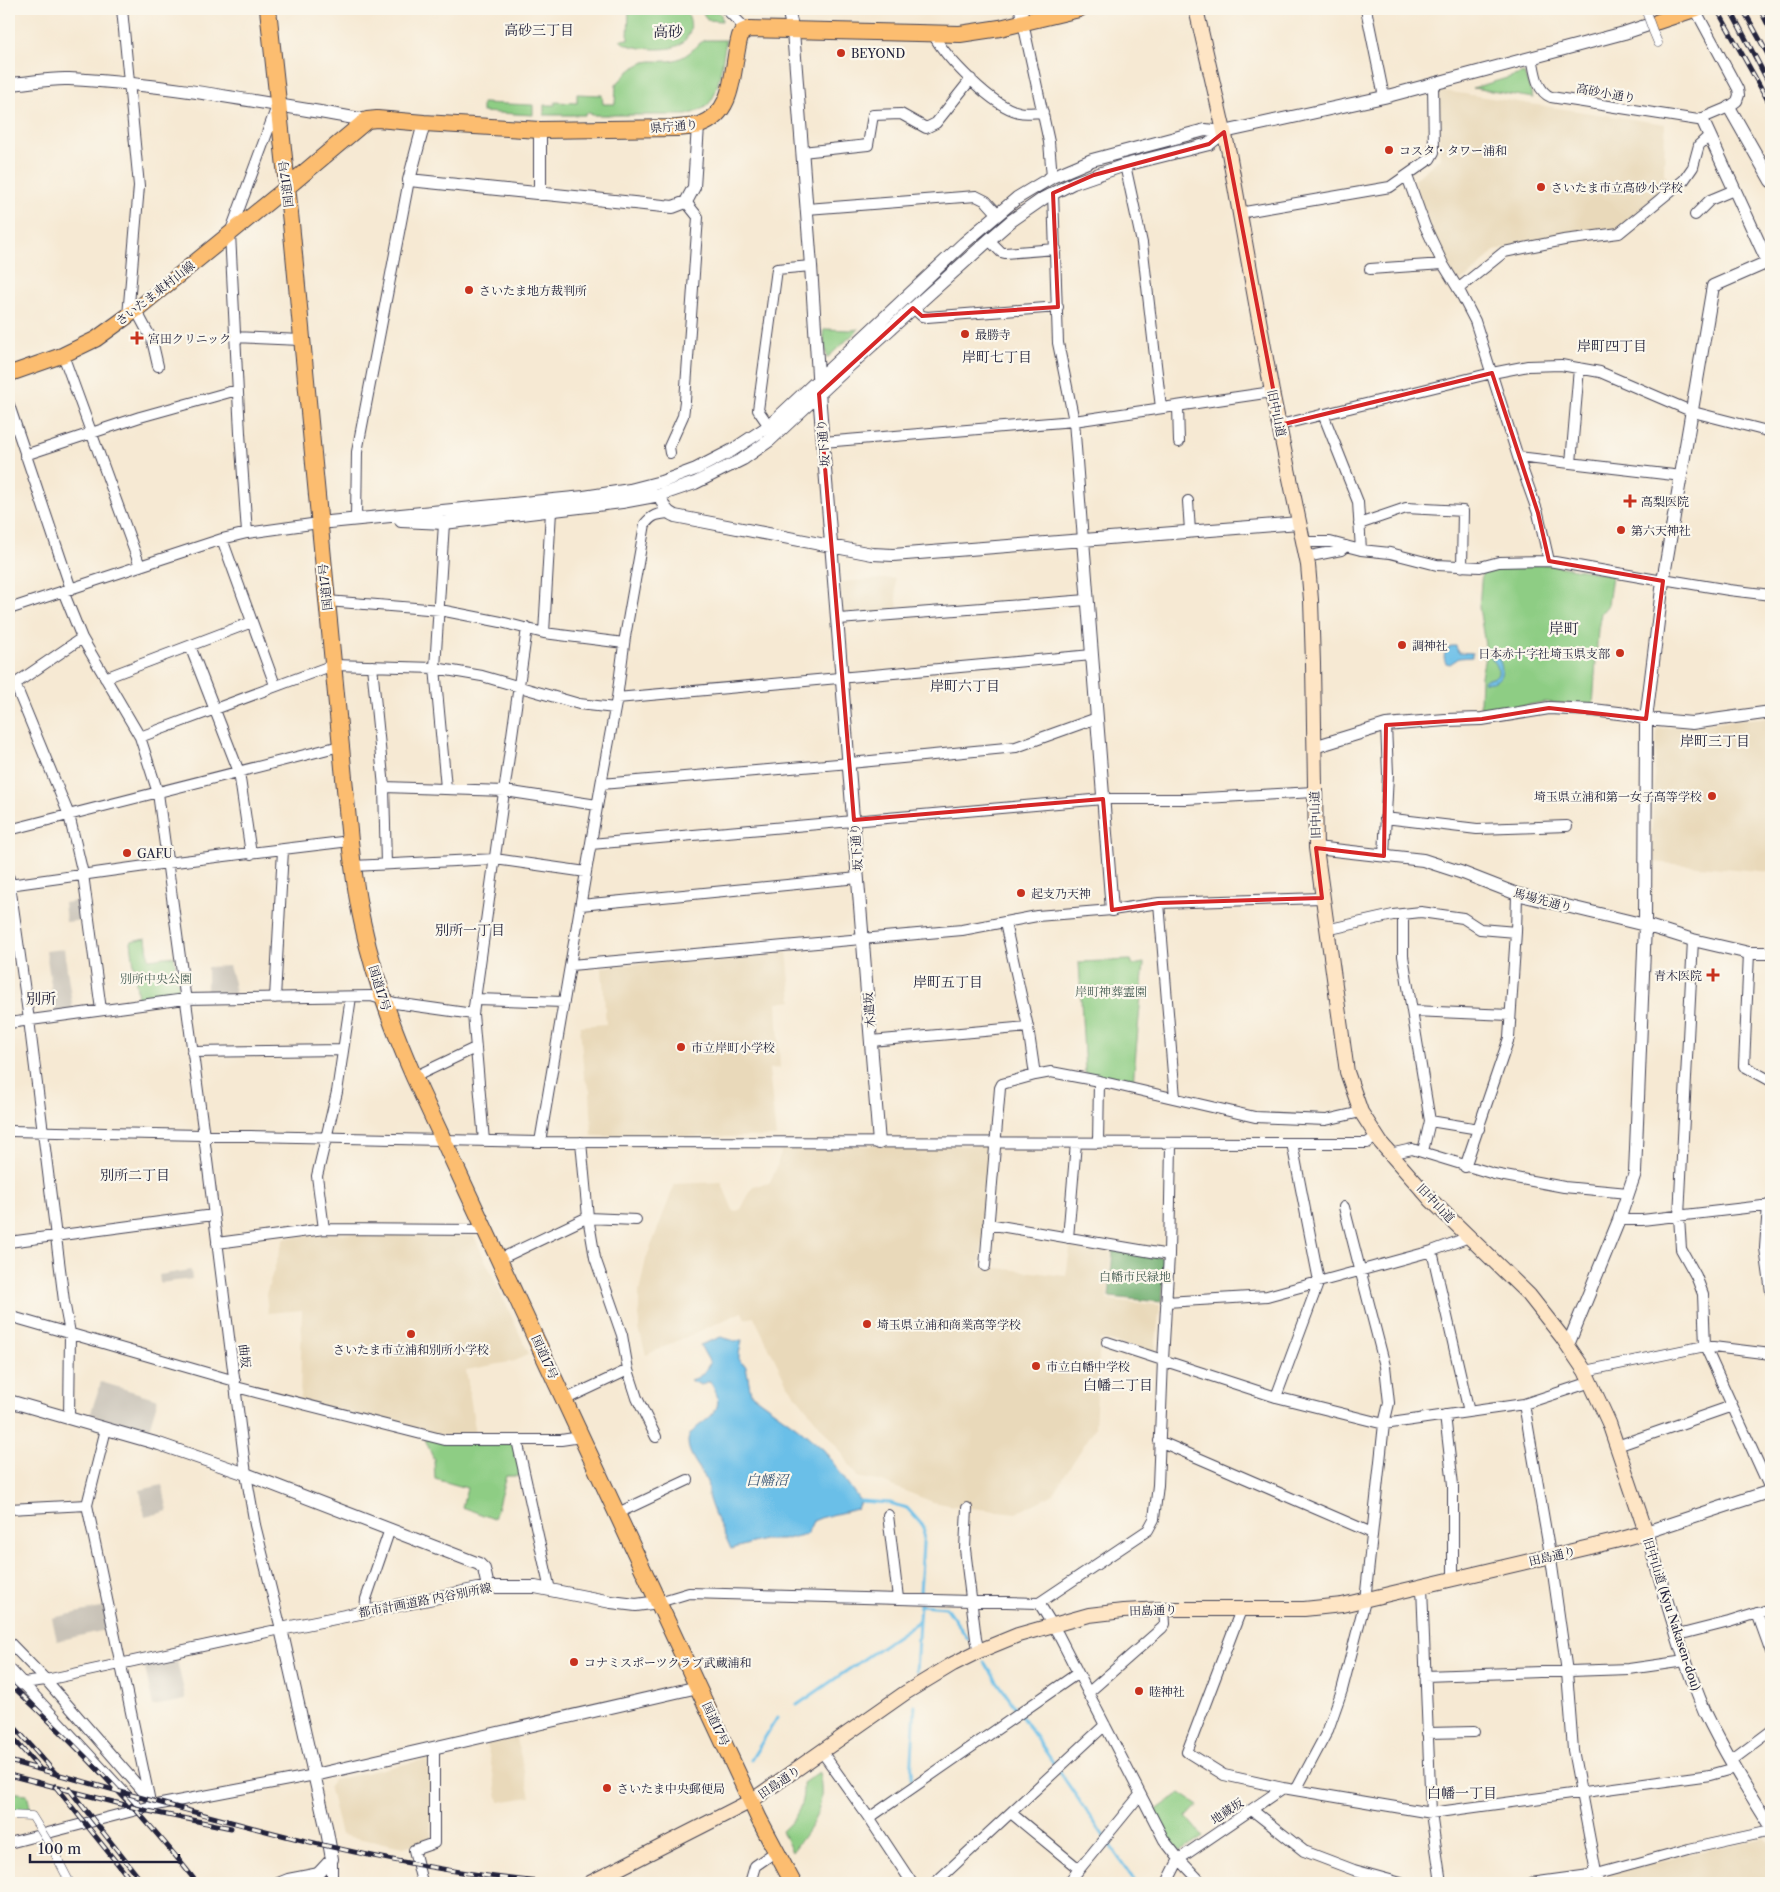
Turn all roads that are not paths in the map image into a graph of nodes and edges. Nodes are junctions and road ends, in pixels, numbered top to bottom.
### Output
1 (122, 9) edge
2 (268, 9) edge
3 (726, 9) edge
4 (788, 9) edge
5 (1079, 9) edge
6 (1196, 9) edge
7 (1366, 9) edge
8 (1645, 9) edge
9 (1696, 9) edge
10 (1022, 16) edge
11 (1663, 17) edge
12 (747, 30) junction
13 (793, 31) junction
14 (933, 34) junction
15 (1658, 43) dead end
16 (1532, 58) junction
17 (971, 79) junction
18 (9, 84) edge
19 (1433, 84) junction
20 (130, 85) junction
21 (1384, 97) junction
22 (9, 101) edge
23 (277, 106) junction
24 (1729, 107) junction
25 (1043, 112) junction
26 (1702, 119) junction
27 (367, 120) junction
28 (424, 123) junction
29 (698, 126) junction
30 (540, 130) junction
31 (1224, 132) junction
32 (1709, 136) junction
33 (802, 152) junction
34 (1125, 166) junction
35 (1407, 176) junction
36 (1052, 177) junction
37 (409, 180) junction
38 (1771, 181) edge
39 (286, 188) junction
40 (1734, 190) junction
41 (1053, 193) junction
42 (540, 194) junction
43 (686, 202) junction
44 (807, 209) junction
45 (997, 213) junction
46 (1239, 213) junction
47 (1695, 215) dead end
48 (230, 233) junction
49 (989, 240) junction
50 (1056, 249) junction
51 (1443, 264) junction
52 (811, 266) junction
53 (1770, 266) edge
54 (1370, 269) dead end
55 (1458, 289) junction
56 (1058, 307) junction
57 (913, 308) junction
58 (132, 313) junction
59 (234, 337) junction
60 (301, 340) junction
61 (63, 355) junction
62 (158, 366) dead end
63 (1579, 368) junction
64 (1492, 373) junction
65 (9, 374) edge
66 (818, 380) junction
67 (237, 390) junction
68 (1272, 392) junction
69 (819, 394) junction
70 (9, 405) edge
71 (1178, 406) junction
72 (1161, 408) junction
73 (1693, 412) junction
74 (1323, 414) junction
75 (1074, 421) junction
76 (769, 426) junction
77 (1280, 426) junction
78 (1771, 432) edge
79 (91, 433) junction
80 (823, 442) junction
81 (1179, 442) dead end
82 (670, 453) dead end
83 (25, 455) junction
84 (1518, 458) junction
85 (1571, 463) junction
86 (1682, 476) junction
87 (660, 494) junction
88 (1188, 501) dead end
89 (552, 511) junction
90 (668, 513) junction
91 (356, 518) junction
92 (319, 523) junction
93 (444, 523) junction
94 (1299, 523) junction
95 (1360, 524) junction
96 (1190, 532) junction
97 (247, 533) junction
98 (222, 539) junction
99 (1083, 540) junction
100 (1303, 542) junction
101 (832, 546) junction
102 (1346, 546) junction
103 (1362, 550) junction
104 (1306, 557) junction
105 (1549, 561) junction
106 (140, 566) junction
107 (1462, 567) junction
108 (1663, 580) junction
109 (67, 590) junction
110 (1771, 596) edge
111 (1087, 600) junction
112 (327, 601) junction
113 (9, 609) edge
114 (440, 610) junction
115 (838, 619) junction
116 (252, 622) junction
117 (527, 628) junction
118 (544, 633) junction
119 (82, 638) junction
120 (624, 643) junction
121 (190, 646) junction
122 (1092, 655) junction
123 (332, 665) junction
124 (372, 666) junction
125 (435, 668) junction
126 (105, 678) junction
127 (843, 678) junction
128 (275, 685) junction
129 (12, 686) edge
130 (518, 688) junction
131 (616, 703) junction
132 (214, 708) junction
133 (1771, 712) edge
134 (1097, 718) junction
135 (1646, 719) junction
136 (1386, 725) junction
137 (140, 737) junction
138 (340, 746) junction
139 (1314, 747) junction
140 (850, 763) junction
141 (239, 772) junction
142 (601, 784) junction
143 (384, 787) junction
144 (446, 788) junction
145 (505, 792) junction
146 (1314, 792) junction
147 (158, 793) junction
148 (1103, 799) junction
149 (597, 806) junction
150 (69, 815) junction
151 (1386, 818) junction
152 (854, 820) junction
153 (1567, 826) dead end
154 (9, 830) edge
155 (350, 841) junction
156 (591, 844) junction
157 (1316, 848) junction
158 (283, 850) junction
159 (250, 854) junction
160 (1384, 856) junction
161 (496, 859) junction
162 (167, 863) junction
163 (386, 864) junction
164 (353, 866) junction
165 (586, 872) junction
166 (83, 874) junction
167 (858, 878) junction
168 (9, 883) edge
169 (1517, 894) junction
170 (1322, 898) junction
171 (1159, 903) junction
172 (581, 905) junction
173 (1112, 910) junction
174 (1403, 914) junction
175 (1005, 923) junction
176 (1645, 926) junction
177 (1326, 930) junction
178 (1516, 932) junction
179 (863, 939) junction
180 (1693, 940) junction
181 (1749, 952) junction
182 (14, 953) edge
183 (1771, 953) edge
184 (571, 965) junction
185 (351, 997) junction
186 (274, 998) junction
187 (476, 998) junction
188 (185, 999) junction
189 (384, 1000) junction
190 (564, 1002) junction
191 (101, 1010) junction
192 (1412, 1011) junction
193 (473, 1014) junction
194 (1510, 1015) junction
195 (29, 1020) junction
196 (9, 1023) edge
197 (1028, 1027) junction
198 (871, 1041) junction
199 (475, 1048) junction
200 (343, 1050) junction
201 (192, 1052) junction
202 (1035, 1074) junction
203 (414, 1077) junction
204 (1099, 1081) junction
205 (1771, 1081) edge
206 (1175, 1098) junction
207 (1361, 1112) junction
208 (1430, 1120) junction
209 (1479, 1129) junction
210 (9, 1131) edge
211 (43, 1132) junction
212 (204, 1136) junction
213 (1376, 1137) junction
214 (326, 1138) junction
215 (444, 1141) junction
216 (484, 1141) junction
217 (540, 1142) junction
218 (581, 1142) junction
219 (995, 1142) junction
220 (880, 1143) junction
221 (1076, 1143) junction
222 (1098, 1143) junction
223 (1292, 1143) junction
224 (1171, 1144) junction
225 (1423, 1151) junction
226 (1390, 1154) junction
227 (1465, 1166) junction
228 (1628, 1193) junction
229 (1770, 1205) edge
230 (1344, 1207) dead end
231 (213, 1215) junction
232 (1679, 1216) junction
233 (588, 1217) junction
234 (636, 1220) dead end
235 (1619, 1220) junction
236 (988, 1224) junction
237 (324, 1229) junction
238 (485, 1230) junction
239 (56, 1236) junction
240 (1469, 1237) junction
241 (1068, 1238) junction
242 (9, 1242) edge
243 (217, 1242) junction
244 (1432, 1251) junction
245 (1169, 1255) junction
246 (500, 1259) junction
247 (985, 1266) dead end
248 (1361, 1271) junction
249 (1319, 1282) junction
250 (1771, 1292) edge
251 (1166, 1302) junction
252 (9, 1316) edge
253 (70, 1333) junction
254 (1107, 1342) dead end
255 (1568, 1345) junction
256 (1705, 1346) junction
257 (1771, 1354) edge
258 (1162, 1360) junction
259 (628, 1370) junction
260 (1588, 1376) junction
261 (236, 1384) junction
262 (1276, 1397) junction
263 (564, 1400) junction
264 (9, 1401) edge
265 (1524, 1404) junction
266 (1732, 1406) junction
267 (1469, 1412) junction
268 (1446, 1415) junction
269 (68, 1418) junction
270 (1384, 1424) junction
271 (106, 1429) junction
272 (581, 1437) junction
273 (656, 1437) dead end
274 (517, 1440) junction
275 (1160, 1441) junction
276 (1617, 1446) junction
277 (246, 1474) junction
278 (688, 1480) dead end
279 (1771, 1491) edge
280 (87, 1505) junction
281 (967, 1508) dead end
282 (9, 1510) edge
283 (618, 1513) junction
284 (888, 1515) dead end
285 (390, 1529) junction
286 (1646, 1532) junction
287 (1372, 1533) junction
288 (1551, 1556) junction
289 (1453, 1580) junction
290 (488, 1587) junction
291 (1422, 1587) junction
292 (550, 1590) junction
293 (898, 1598) junction
294 (972, 1601) junction
295 (1365, 1601) junction
296 (658, 1602) junction
297 (1039, 1603) junction
298 (1164, 1609) junction
299 (1771, 1609) edge
300 (1241, 1610) junction
301 (365, 1611) junction
302 (1757, 1614) junction
303 (1053, 1625) junction
304 (281, 1629) junction
305 (1678, 1635) junction
306 (9, 1642) edge
307 (979, 1651) junction
308 (1771, 1652) edge
309 (1686, 1661) junction
310 (122, 1664) junction
311 (9, 1668) edge
312 (1567, 1672) junction
313 (1078, 1674) junction
314 (1425, 1676) junction
315 (46, 1680) junction
316 (23, 1683) junction
317 (9, 1685) edge
318 (698, 1686) junction
319 (1088, 1694) junction
320 (1105, 1725) junction
321 (1771, 1731) edge
322 (1474, 1732) dead end
323 (1427, 1733) junction
324 (434, 1748) junction
325 (822, 1752) junction
326 (1733, 1765) junction
327 (315, 1775) junction
328 (1283, 1788) junction
329 (1296, 1790) junction
330 (1582, 1792) junction
331 (1140, 1795) junction
332 (152, 1801) junction
333 (751, 1801) junction
334 (140, 1810) junction
335 (1252, 1810) junction
336 (1011, 1813) junction
337 (1431, 1813) junction
338 (9, 1815) edge
339 (869, 1818) junction
340 (1771, 1827) edge
341 (1771, 1831) edge
342 (9, 1844) edge
343 (776, 1852) junction
344 (1181, 1857) junction
345 (332, 1859) junction
346 (1080, 1869) junction
347 (316, 1878) edge
348 (1597, 1879) edge
349 (422, 1882) edge
350 (70, 1883) edge
351 (278, 1883) edge
352 (332, 1883) edge
353 (590, 1883) edge
354 (750, 1883) edge
355 (793, 1883) edge
356 (912, 1883) edge
357 (935, 1883) edge
358 (1068, 1883) edge
359 (1167, 1883) edge
360 (1202, 1883) edge
361 (1401, 1883) edge
362 (1441, 1883) edge
363 (1531, 1883) edge

1 - 20 street
2 - 23 highway, 国道17号
3 - 12 street
4 - 13 street, 坂下通り
5 - 10 highway
6 - 31 main road, 旧中山道
7 - 21 street
8 - 11 street, bridge
9 - 11 main road
9 - 24 street
10 - 14 highway
10 - 25 street
11 - 15 street
11 - 16 street
12 - 13 highway
12 - 29 highway, 県庁通り
13 - 14 highway
13 - 33 street, 坂下通り
14 - 17 street
16 - 19 street
16 - 26 street, 高砂小通り
17 - 25 street
17 - 33 street
18 - 20 street
18 - 22 street
19 - 21 street
19 - 35 street
20 - 23 street
20 - 58 street
21 - 31 street
23 - 27 street
23 - 39 highway, 国道17号
23 - 48 street
24 - 26 street
24 - 38 street
25 - 36 street
26 - 32 street
27 - 28 highway, 県庁通り
27 - 39 highway
28 - 30 highway, 県庁通り
28 - 37 street
29 - 30 highway, 県庁通り
29 - 43 street
30 - 42 street
31 - 34 street
31 - 36 street
31 - 46 main road, 旧中山道
32 - 40 street
32 - 55 street
33 - 44 street, 坂下通り
34 - 41 street
34 - 72 street
35 - 46 street
35 - 51 street
36 - 45 street
37 - 42 street
37 - 91 street
39 - 48 main road, さいたま東村山線
39 - 60 highway, 国道17号
40 - 47 street
40 - 53 street
41 - 49 street
41 - 50 street
42 - 43 street
43 - 82 street
44 - 45 street
44 - 52 street, 坂下通り
45 - 66 street
46 - 68 main road, 旧中山道
48 - 58 main road, さいたま東村山線
48 - 59 street
49 - 50 street
49 - 57 street
50 - 56 street
51 - 54 street
51 - 55 street
52 - 66 street, 坂下通り
52 - 76 street
53 - 73 street
55 - 64 street
56 - 57 street
56 - 75 street
57 - 69 street
58 - 61 main road, さいたま東村山線
58 - 62 street
59 - 60 street
59 - 67 street
60 - 92 highway, 国道17号
61 - 65 main road, さいたま東村山線
61 - 79 street
63 - 64 street
63 - 73 street
63 - 85 street
64 - 74 street
64 - 84 street
66 - 69 street, 坂下通り
66 - 76 street
67 - 79 street
67 - 97 street
68 - 71 street
68 - 77 main road, 旧中山道
69 - 80 street, 坂下通り
69 - 87 street
70 - 83 street, 曲坂
71 - 72 street
71 - 81 street
72 - 75 street
73 - 78 street
73 - 86 street
74 - 77 street
74 - 95 street
75 - 80 street
75 - 99 street
76 - 91 street
77 - 94 main road, 旧中山道
79 - 83 street
79 - 106 street
80 - 101 street, 坂下通り
83 - 109 street, 曲坂
84 - 85 street
84 - 105 street
85 - 86 street
86 - 108 street
87 - 89 street
87 - 90 street
88 - 96 street
89 - 93 street
89 - 118 street
90 - 101 street
90 - 120 street
91 - 92 street
91 - 93 street
92 - 97 street
92 - 112 highway, 国道17号
93 - 114 street
94 - 96 street
94 - 100 main road, 旧中山道
95 - 103 street
95 - 107 street
96 - 99 street
97 - 98 street
98 - 106 street
98 - 116 street
99 - 101 street
99 - 111 street
100 - 102 street
100 - 104 main road, 旧中山道
101 - 115 street, 坂下通り
102 - 103 street
102 - 104 street
103 - 107 street
104 - 139 main road, 旧中山道
105 - 107 street
105 - 108 street
106 - 109 street
108 - 110 street
108 - 135 street
109 - 113 street
109 - 119 street, 曲坂
111 - 115 street
111 - 122 street
112 - 114 street
112 - 123 highway, 国道17号
114 - 117 street
114 - 125 street
115 - 127 street, 坂下通り
116 - 121 street
116 - 128 street
117 - 118 street
117 - 130 street
118 - 120 street
119 - 126 street, 曲坂
119 - 129 street
120 - 131 street
121 - 126 street
121 - 132 street
122 - 127 street
122 - 134 street
123 - 124 street
123 - 128 street
123 - 138 highway, 国道17号
124 - 125 street
124 - 143 street
125 - 130 street
125 - 144 street
126 - 137 street, 曲坂
127 - 131 street
127 - 140 street, 坂下通り
128 - 132 street
129 - 150 street
130 - 131 street
130 - 145 street
131 - 142 street
132 - 137 street
132 - 141 street
133 - 135 street
134 - 140 street
134 - 148 street
135 - 136 street
135 - 176 street
136 - 139 street
136 - 151 street
137 - 147 street, 曲坂
138 - 141 street
138 - 155 highway, 国道17号
139 - 146 main road, 旧中山道
140 - 142 street
140 - 152 street, 坂下通り
141 - 147 street
141 - 159 street
142 - 149 street
143 - 144 street
143 - 163 street
144 - 145 street
145 - 149 street
145 - 161 street
146 - 148 street
146 - 157 main road, 旧中山道
147 - 150 street
147 - 162 street, 曲坂
148 - 152 street
148 - 173 street
149 - 156 street
150 - 154 street
150 - 166 street
151 - 153 street
151 - 160 street
152 - 156 street
152 - 167 street, 坂下通り
155 - 158 street
155 - 164 highway, 国道17号
156 - 165 street
157 - 160 street, 馬場先通り
157 - 170 main road, 旧中山道
158 - 159 street
158 - 186 street
159 - 162 street
160 - 169 street, 馬場先通り
161 - 163 street
161 - 165 street
161 - 187 street
162 - 166 street
162 - 188 street, 曲坂
163 - 164 street
164 - 189 highway, 国道17号
165 - 172 street
166 - 168 street
166 - 191 street
167 - 172 street
167 - 179 street, 木遣坂
168 - 182 street
169 - 176 street, 馬場先通り
169 - 178 street
170 - 171 street
170 - 177 main road, 旧中山道
171 - 173 street
171 - 206 street
172 - 184 street
173 - 175 street
174 - 177 street
174 - 178 street
174 - 192 street
175 - 179 street
175 - 197 street
176 - 180 street, 馬場先通り
176 - 228 street
177 - 207 main road, 旧中山道
178 - 194 street
179 - 184 street
179 - 198 street, 木遣坂
180 - 181 street, 馬場先通り
180 - 232 street
181 - 183 street, 馬場先通り
181 - 205 street
182 - 195 street
184 - 190 street
185 - 186 street
185 - 189 street
185 - 200 street
186 - 188 street
187 - 190 street
187 - 193 street
188 - 191 street
188 - 201 street, 曲坂
189 - 193 street
189 - 203 highway, 国道17号
190 - 217 street
191 - 195 street
192 - 194 street
192 - 208 street
193 - 199 street
194 - 209 street
195 - 196 street
195 - 211 street
197 - 198 street
197 - 202 street
198 - 220 street, 木遣坂
199 - 203 street
199 - 216 street
200 - 201 street
200 - 214 street
201 - 212 street, 曲坂
202 - 204 street
202 - 219 street
203 - 215 highway, 国道17号
204 - 206 street
204 - 222 street
206 - 207 street
207 - 213 main road, 旧中山道
208 - 209 street
208 - 225 street
209 - 227 street
210 - 211 street
211 - 212 street
211 - 239 street
212 - 214 street
212 - 231 street, 曲坂
213 - 223 street
213 - 226 main road, 旧中山道
214 - 215 street
214 - 237 street
215 - 216 street
215 - 238 highway, 国道17号
216 - 217 street
217 - 218 street
218 - 220 street
218 - 233 street
219 - 220 street
219 - 221 street
219 - 236 street
221 - 222 street
221 - 241 street
222 - 224 street
223 - 224 street
223 - 249 street
224 - 245 street
225 - 226 street
225 - 227 street
226 - 240 main road, 旧中山道
227 - 228 street
228 - 235 street
229 - 232 street
229 - 250 street
230 - 248 street
231 - 239 street
231 - 243 street, 曲坂
232 - 235 street
232 - 256 street
233 - 234 street
233 - 246 street
233 - 259 street
235 - 255 street
236 - 241 street
236 - 247 street
237 - 238 street
237 - 243 street
238 - 246 highway, 国道17号
239 - 242 street
239 - 253 street
240 - 244 street
240 - 255 main road, 旧中山道
241 - 245 street
243 - 261 street, 曲坂
244 - 248 street
244 - 267 street
245 - 251 street
246 - 263 highway, 国道17号
248 - 249 street
248 - 270 street
249 - 251 street
249 - 262 street
251 - 258 street
252 - 253 street
253 - 261 street
253 - 269 street
254 - 258 street
255 - 260 main road, 旧中山道
256 - 257 street
256 - 260 street
256 - 266 street
258 - 262 street
258 - 275 street
259 - 263 street
259 - 273 street
260 - 265 street
260 - 276 main road, 旧中山道
261 - 274 street
261 - 277 street, 曲坂
262 - 270 street
263 - 272 highway, 国道17号
264 - 269 street
265 - 267 street
265 - 288 street
266 - 276 street
266 - 279 street
267 - 268 street
268 - 270 street
268 - 289 street
269 - 271 street
270 - 287 street
271 - 277 street
271 - 280 street
272 - 274 street
272 - 283 highway, 国道17号
274 - 292 street
275 - 287 street
275 - 297 street
276 - 286 main road, 旧中山道
277 - 285 street
277 - 304 street, 曲坂
278 - 283 street
279 - 286 street, 田島通り
280 - 282 street
280 - 310 street
281 - 294 street
283 - 296 highway, 国道17号
284 - 293 street
285 - 290 street
285 - 301 street
286 - 288 main road, 田島通り
286 - 305 street, 旧中山道 (Kyu Nakasen-dou)
287 - 295 street
288 - 289 main road, 田島通り
288 - 312 street
289 - 291 main road, 田島通り
290 - 292 street, 都市計画道路 内谷別所線
290 - 301 street, 都市計画道路 内谷別所線
291 - 295 main road, 田島通り
291 - 314 street
292 - 296 street, 都市計画道路 内谷別所線
293 - 294 street
293 - 296 street
294 - 297 street
294 - 307 street
295 - 300 main road, 田島通り
295 - 329 street
296 - 318 highway, 国道17号
297 - 303 street
298 - 300 main road, 田島通り
298 - 303 main road, 田島通り
298 - 319 street
299 - 302 street
300 - 328 street
301 - 304 street, 都市計画道路 内谷別所線
302 - 305 street
302 - 308 street
303 - 307 main road, 田島通り
303 - 313 street
304 - 310 street
304 - 327 street
305 - 309 street, 旧中山道 (Kyu Nakasen-dou)
306 - 315 street
307 - 325 main road, 田島通り
309 - 312 street
309 - 326 street, 旧中山道 (Kyu Nakasen-dou)
310 - 315 street
310 - 332 street
311 - 316 street
312 - 314 street
312 - 330 street
313 - 319 street
313 - 339 street
314 - 323 street
315 - 316 street
315 - 332 street
316 - 317 street
316 - 334 street
318 - 324 street
318 - 333 highway, 国道17号
319 - 320 street
320 - 331 street
320 - 336 street
321 - 326 street
322 - 323 street
323 - 337 street
324 - 327 street
324 - 349 street
325 - 333 main road, 田島通り
325 - 339 street
326 - 330 street
326 - 340 street, 旧中山道 (Kyu Nakasen-dou)
327 - 332 street
327 - 345 street
328 - 329 street
328 - 335 street, 地蔵坂
329 - 337 street
330 - 337 street
330 - 348 street
331 - 344 street
331 - 346 street
332 - 334 street
333 - 343 highway, 国道17号
333 - 353 main road, 田島通り
334 - 342 street
335 - 344 street, 地蔵坂
335 - 361 street
336 - 346 street
336 - 357 street
337 - 362 street
338 - 350 street, bridge
339 - 356 street
341 - 348 street
343 - 354 street
343 - 355 highway, 国道17号
344 - 359 street
344 - 360 street
345 - 347 street
345 - 352 street
346 - 358 street
347 - 351 street
348 - 363 street

